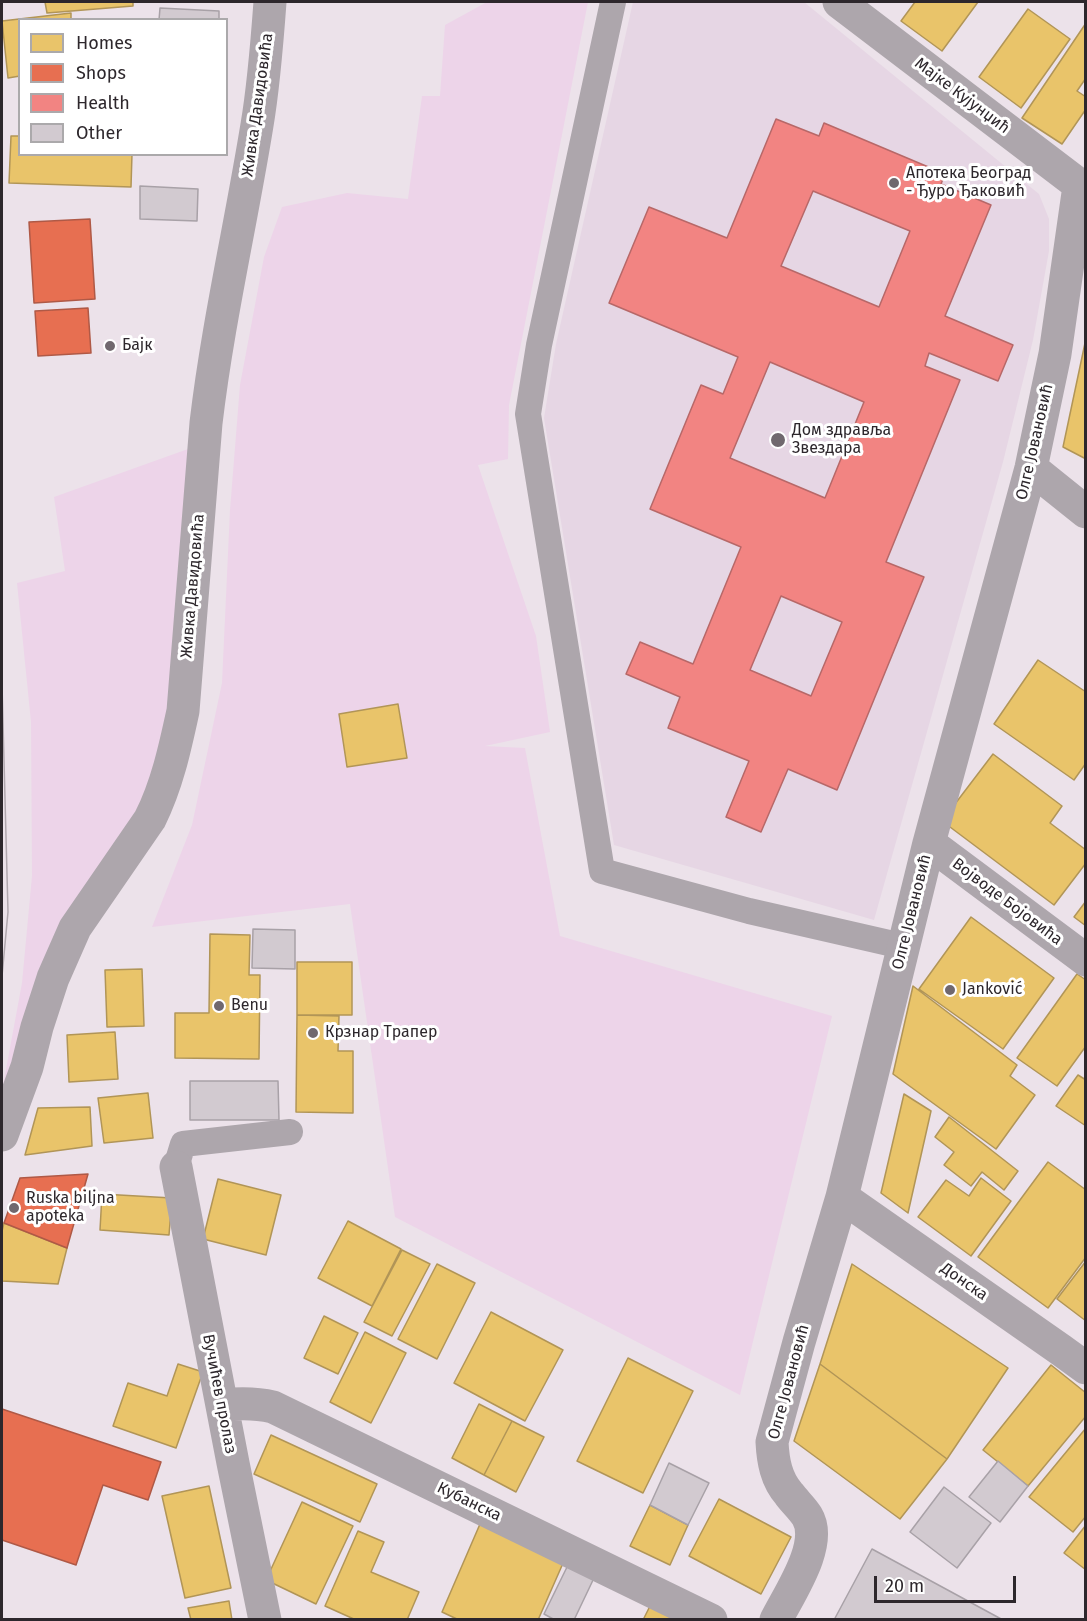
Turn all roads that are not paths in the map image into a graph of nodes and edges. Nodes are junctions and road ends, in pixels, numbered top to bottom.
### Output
1 (270, 2) edge
2 (613, 2) edge
3 (839, 2) edge
4 (1083, 188) edge
5 (1031, 468) junction
6 (1086, 512) edge
7 (929, 843) junction
8 (902, 946) junction
9 (1086, 960) edge
10 (290, 1132) dead end
11 (2, 1135) edge
12 (176, 1167) joint
13 (842, 1197) junction
14 (1086, 1368) edge
15 (222, 1405) junction
16 (265, 1620) edge
17 (711, 1620) edge
18 (776, 1620) edge

1 - 11 street, Живка Давидовића
2 - 8 lane
3 - 4 street, Мајке Кујунџић
4 - 5 street, Олге Јовановић
5 - 6 street
5 - 7 street, Олге Јовановић
7 - 8 street, Олге Јовановић
7 - 9 street, Војводе Бојовића
8 - 13 street, Олге Јовановић
10 - 12 lane
12 - 15 street, Вучићев пролаз
13 - 14 street, Донска
13 - 18 street, Олге Јовановић
15 - 16 street, Вучићев пролаз
15 - 17 street, Кубанска

